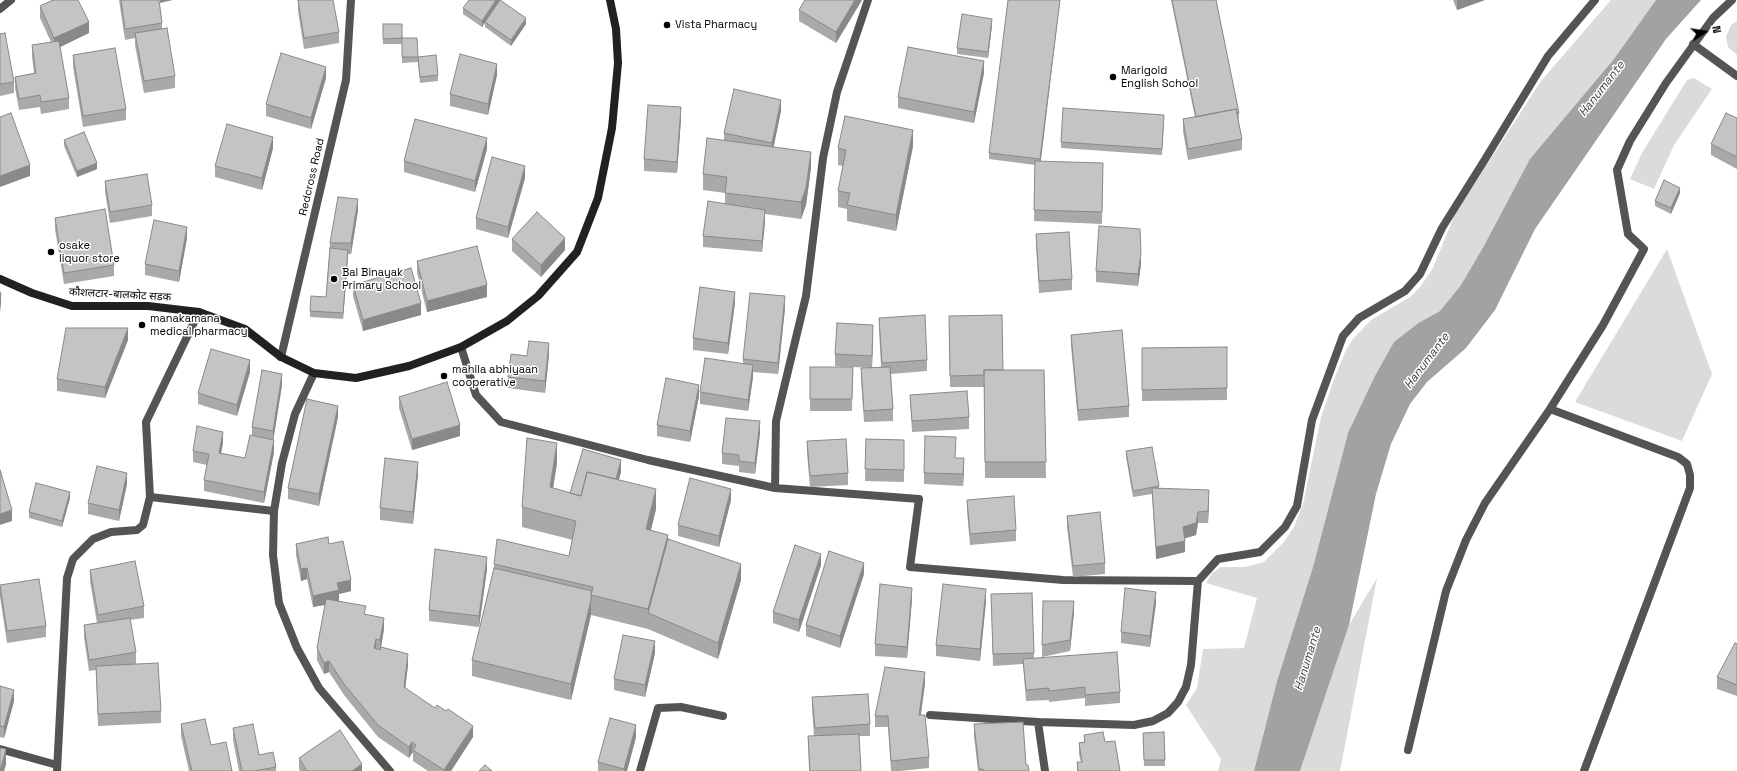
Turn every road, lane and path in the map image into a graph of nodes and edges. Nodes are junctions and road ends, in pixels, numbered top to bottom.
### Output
1 (11, 0) edge
2 (352, 0) edge
3 (610, 0) edge
4 (868, 0) edge
5 (1596, 0) edge
6 (1732, 0) edge
7 (0, 9) edge
8 (1693, 44) junction
9 (1737, 76) edge
10 (0, 279) edge
11 (199, 312) junction
12 (461, 347) junction
13 (281, 357) junction
14 (314, 373) junction
15 (1550, 409) junction
16 (775, 488) junction
17 (150, 497) junction
18 (274, 511) junction
19 (1198, 581) junction
20 (723, 716) dead end
21 (930, 716) dead end
22 (1038, 722) junction
23 (0, 749) edge
24 (1408, 750) dead end
25 (57, 768) edge
26 (390, 771) edge
27 (640, 771) edge
28 (1045, 771) edge
29 (1584, 771) edge

1 - 7 street
2 - 13 street, Redcross Road
3 - 12 main road, कौशलटार-बालकोट सडक
4 - 16 street
5 - 19 street
6 - 8 street
8 - 9 street
8 - 15 street
10 - 11 main road, कौशलटार-बालकोट सडक
11 - 13 main road, कौशलटार-बालकोट सडक
11 - 17 street
12 - 14 main road, कौशलटार-बालकोट सडक
12 - 16 street
13 - 14 main road, कौशलटार-बालकोट सडक
14 - 18 street
15 - 24 street
15 - 29 street
16 - 19 street
17 - 18 street
17 - 25 street
18 - 26 street
19 - 22 street
20 - 27 street
21 - 22 street
22 - 28 street
23 - 25 street

